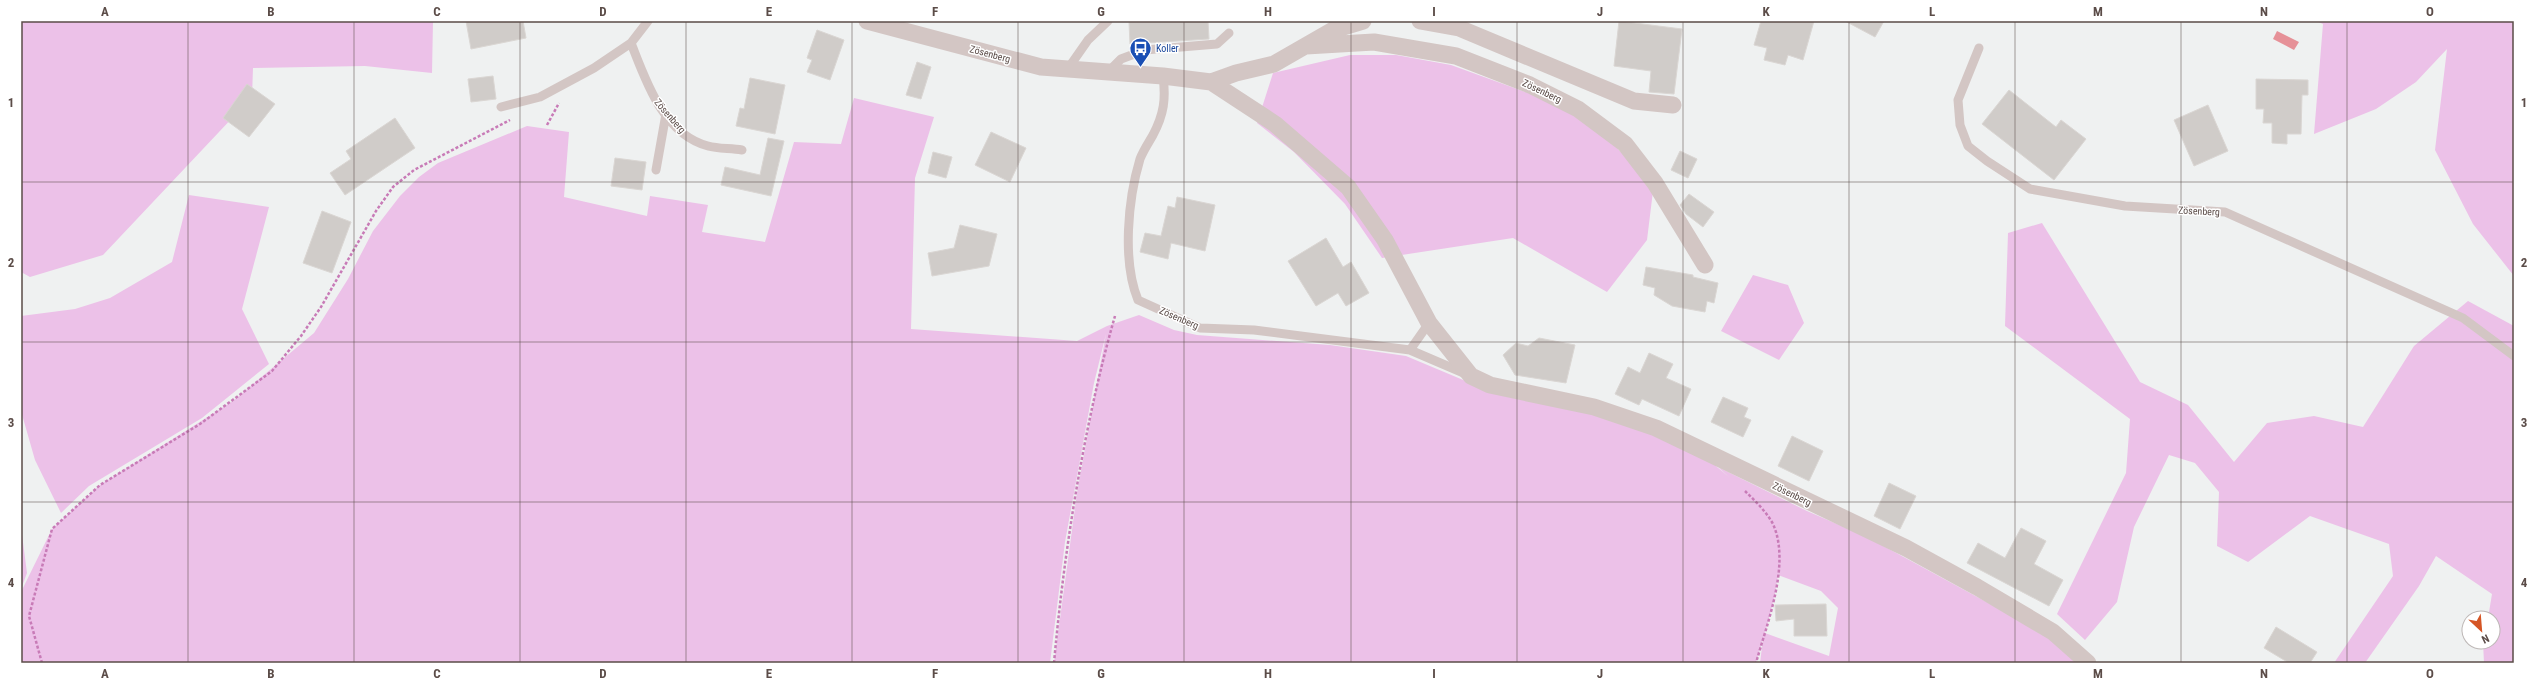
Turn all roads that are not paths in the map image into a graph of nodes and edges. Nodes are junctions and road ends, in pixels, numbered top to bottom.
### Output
1 (648, 21) edge
2 (867, 21) edge
3 (1108, 21) edge
4 (1363, 21) edge
5 (1420, 21) edge
6 (1229, 33) dead end
7 (631, 44) junction
8 (1306, 46) junction
9 (1979, 48) dead end
10 (1067, 70) junction
11 (1108, 72) junction
12 (1163, 76) junction
13 (1211, 82) junction
14 (1673, 105) dead end
15 (501, 107) dead end
16 (666, 114) junction
17 (742, 150) dead end
18 (656, 170) dead end
19 (1704, 265) dead end
20 (1429, 323) junction
21 (1410, 350) junction
22 (2514, 356) edge
23 (1471, 376) junction
24 (2088, 663) edge

1 - 7 lane
2 - 10 street, Zösenberg
3 - 10 lane
4 - 8 street, Zösenberg
5 - 14 street
6 - 11 lane
7 - 15 lane
7 - 16 lane, Zösenberg
8 - 13 street, Zösenberg
8 - 19 street, Zösenberg
9 - 22 lane, Zösenberg
10 - 11 street, Zösenberg
11 - 12 street, Zösenberg
12 - 13 street, Zösenberg
12 - 21 lane, Zösenberg
13 - 20 street, Zösenberg
16 - 17 lane, Zösenberg
16 - 18 lane
20 - 21 lane
20 - 23 street, Zösenberg
21 - 23 lane, Zösenberg
23 - 24 street, Zösenberg

